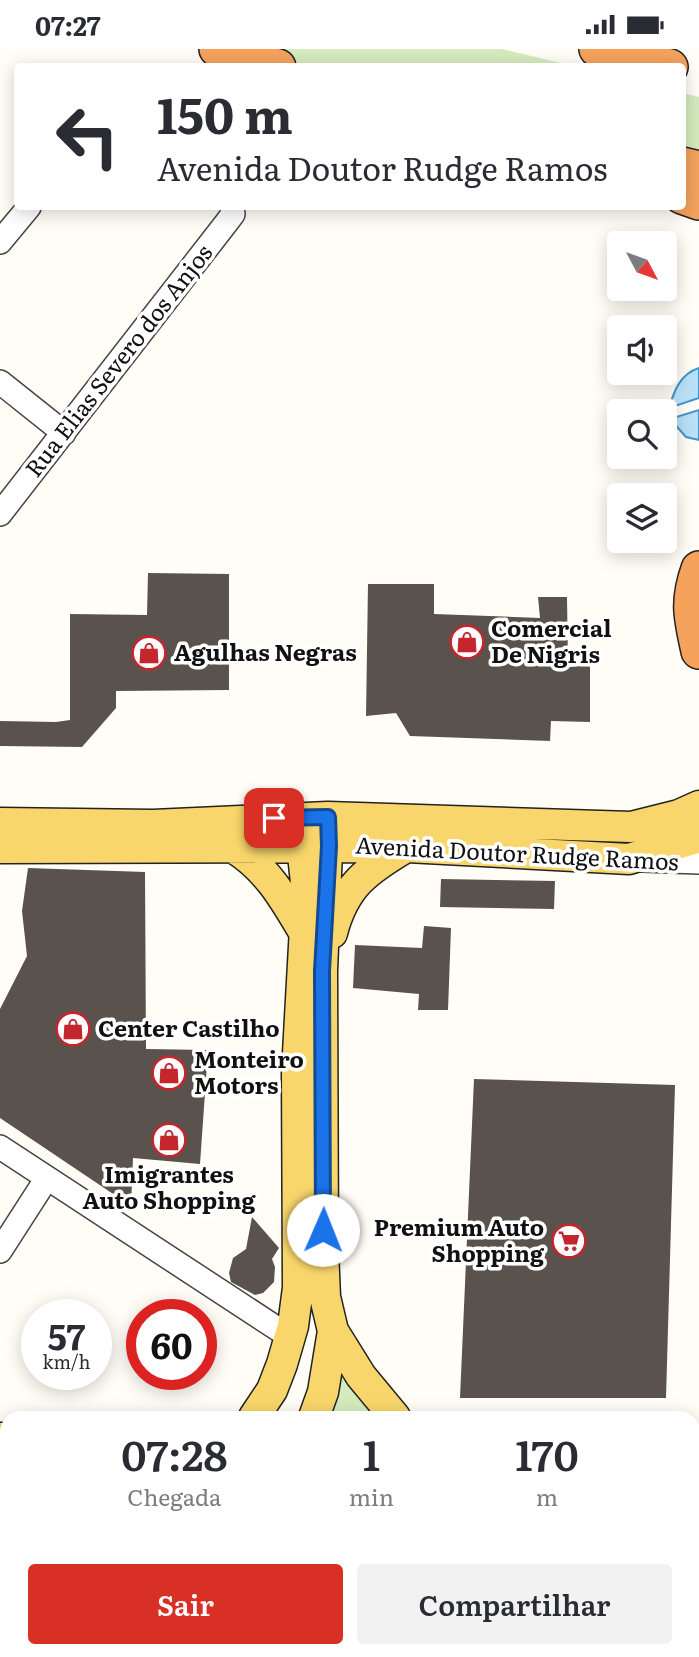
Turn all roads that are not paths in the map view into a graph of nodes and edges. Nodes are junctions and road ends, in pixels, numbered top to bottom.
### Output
1 (217, 49) edge
2 (597, 49) edge
3 (264, 63) edge
4 (654, 63) edge
5 (27, 210) edge
6 (232, 210) edge
7 (0, 242) edge
8 (0, 381) edge
9 (64, 433) junction
10 (0, 514) edge
11 (699, 569) edge
12 (698, 645) edge
13 (699, 806) edge
14 (0, 823) edge
15 (631, 827) junction
16 (699, 827) edge
17 (320, 837) junction
18 (699, 837) edge
19 (407, 847) junction
20 (0, 848) edge
21 (234, 848) junction
22 (629, 859) junction
23 (699, 862) edge
24 (305, 933) junction
25 (322, 971) junction
26 (0, 1147) edge
27 (47, 1178) junction
28 (0, 1251) edge
29 (333, 1331) junction
30 (290, 1338) junction
31 (258, 1411) edge
32 (316, 1411) edge
33 (390, 1411) edge

1 - 3 highway
2 - 4 highway
5 - 7 street
6 - 9 street, Rua Elias Severo dos Anjos
8 - 9 street
9 - 10 street, Rua Elias Severo dos Anjos
11 - 12 highway
13 - 15 main road
14 - 17 main road
15 - 16 street, Avenida Doutor Rudge Ramos
15 - 17 main road, Avenida Doutor Rudge Ramos
17 - 19 main road, Avenida Doutor Rudge Ramos
17 - 21 main road, Avenida Doutor Rudge Ramos
17 - 24 main road
17 - 25 main road
18 - 22 main road
19 - 22 main road, Avenida Doutor Rudge Ramos
19 - 25 main road
20 - 21 main road, Avenida Doutor Rudge Ramos
21 - 24 main road
22 - 23 street, Avenida Doutor Rudge Ramos
24 - 30 main road
25 - 29 main road
26 - 27 street
27 - 28 street
27 - 30 street
29 - 32 main road
29 - 33 main road
30 - 31 main road

